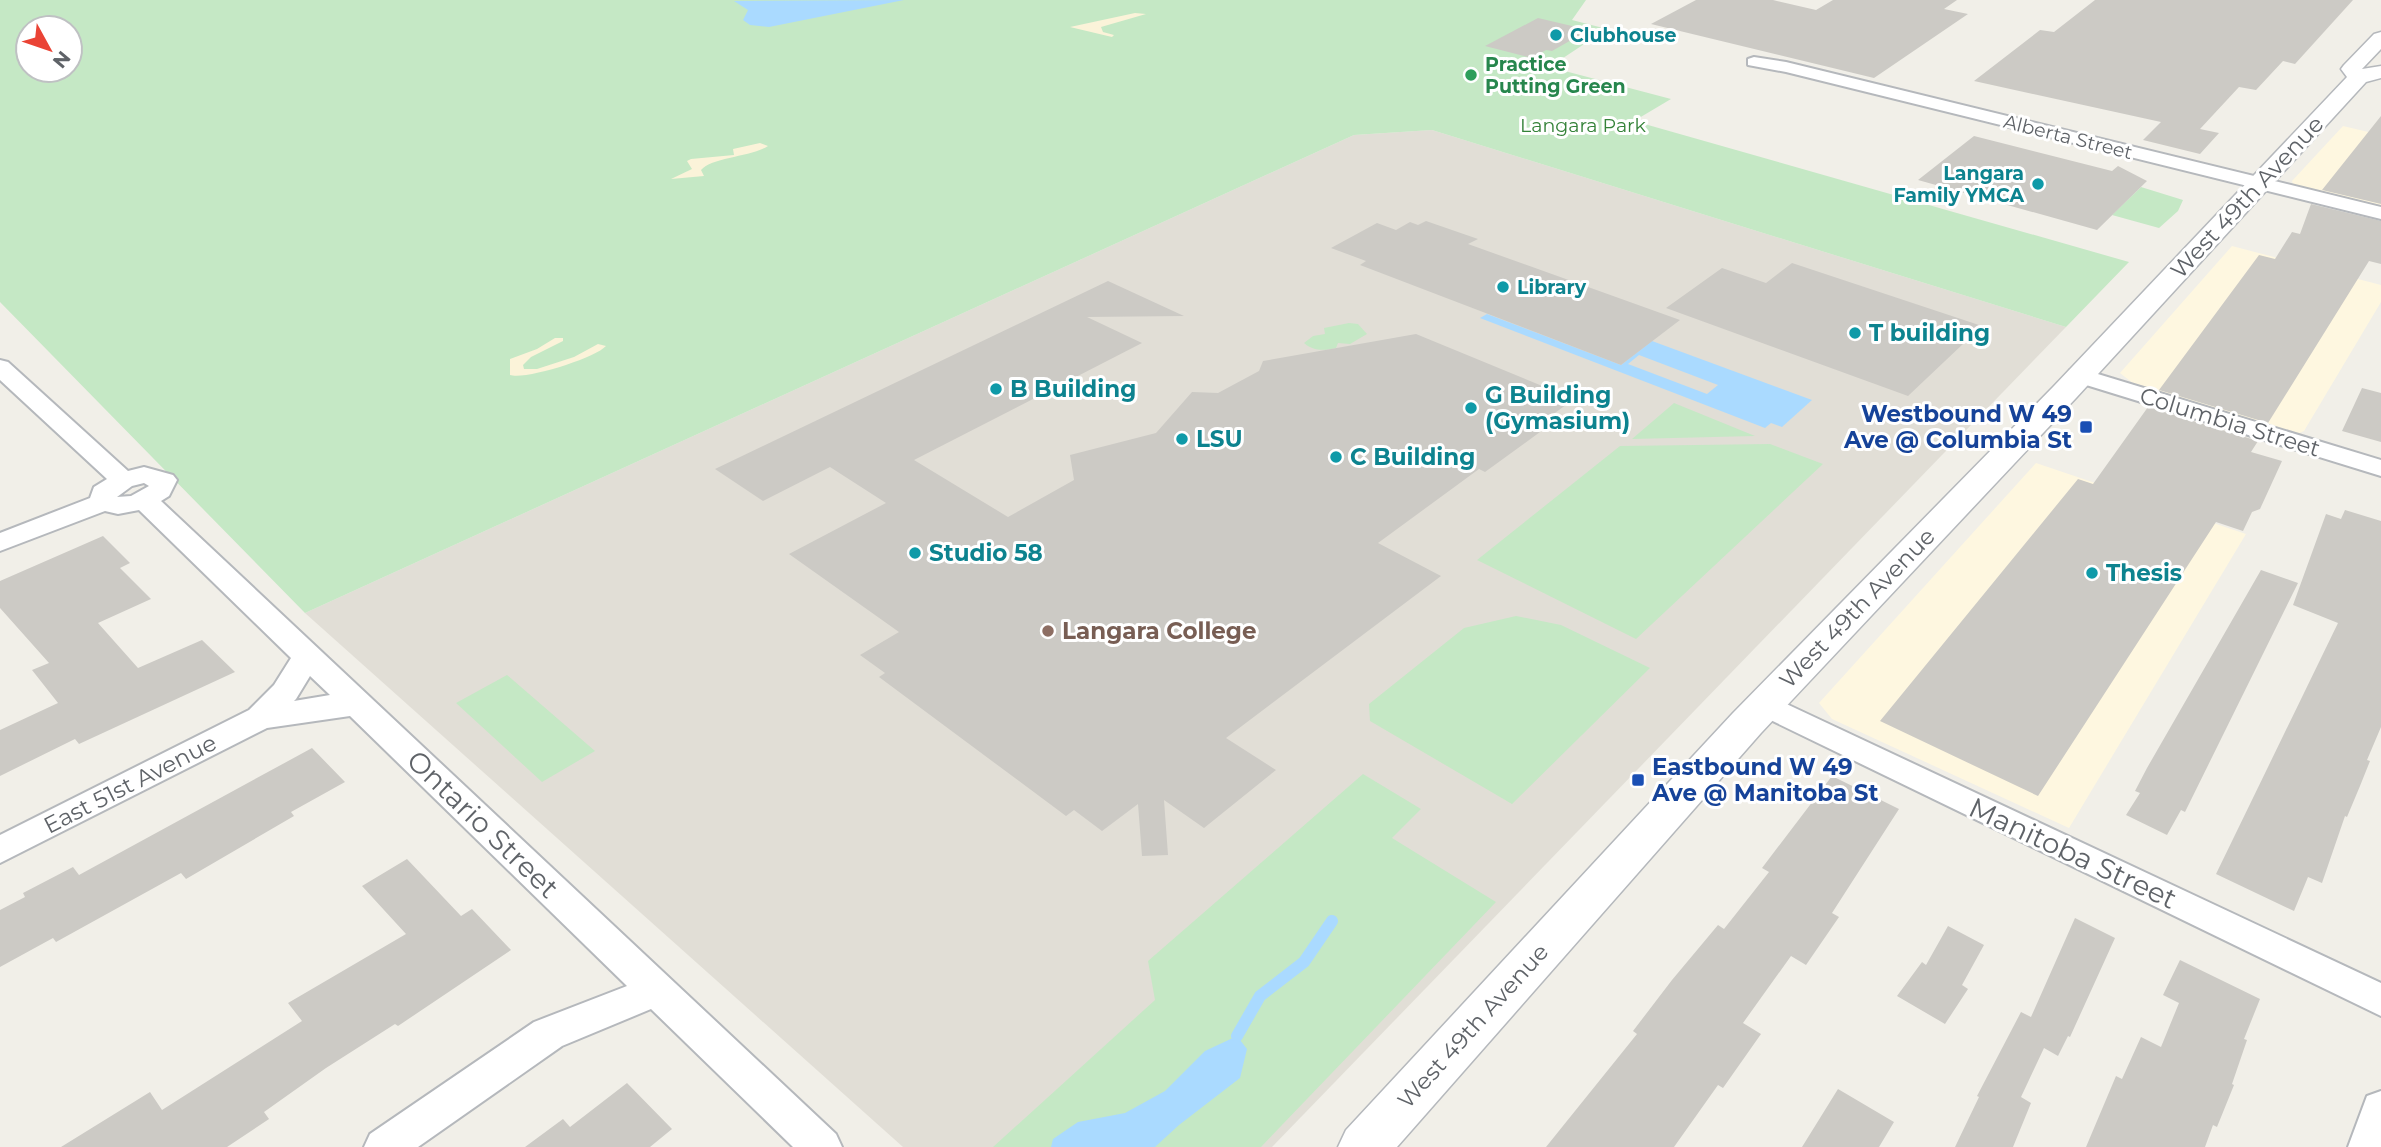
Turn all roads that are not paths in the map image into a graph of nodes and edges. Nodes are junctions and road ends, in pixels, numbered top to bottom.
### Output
1 (2381, 38) edge
2 (1754, 62) dead end
3 (2381, 72) edge
4 (2358, 77) junction
5 (2259, 184) junction
6 (2381, 213) edge
7 (0, 367) edge
8 (2078, 375) junction
9 (2381, 468) edge
10 (123, 480) junction
11 (144, 500) junction
12 (104, 502) junction
13 (0, 542) edge
14 (306, 657) junction
15 (358, 705) junction
16 (1765, 705) junction
17 (260, 718) junction
18 (0, 850) edge
19 (659, 990) junction
20 (2381, 1000) edge
21 (2381, 1109) edge
22 (386, 1147) edge
23 (821, 1147) edge
24 (1364, 1147) edge
25 (2369, 1147) edge

1 - 4 street, West 49th Avenue
2 - 5 street, Alberta Street
3 - 4 street
4 - 5 street, West 49th Avenue
5 - 6 street, Alberta Street
5 - 8 street, West 49th Avenue
7 - 10 street
8 - 9 street, Columbia Street
8 - 16 street, West 49th Avenue
10 - 11 street
10 - 12 street
11 - 12 street
11 - 14 street, Ontario Street
12 - 13 street
14 - 15 street, Ontario Street
14 - 17 street
15 - 17 street
15 - 19 street, Ontario Street
16 - 20 street, Manitoba Street
16 - 24 street, West 49th Avenue
17 - 18 street, East 51st Avenue
19 - 22 street
19 - 23 street, Ontario Street
21 - 25 street

